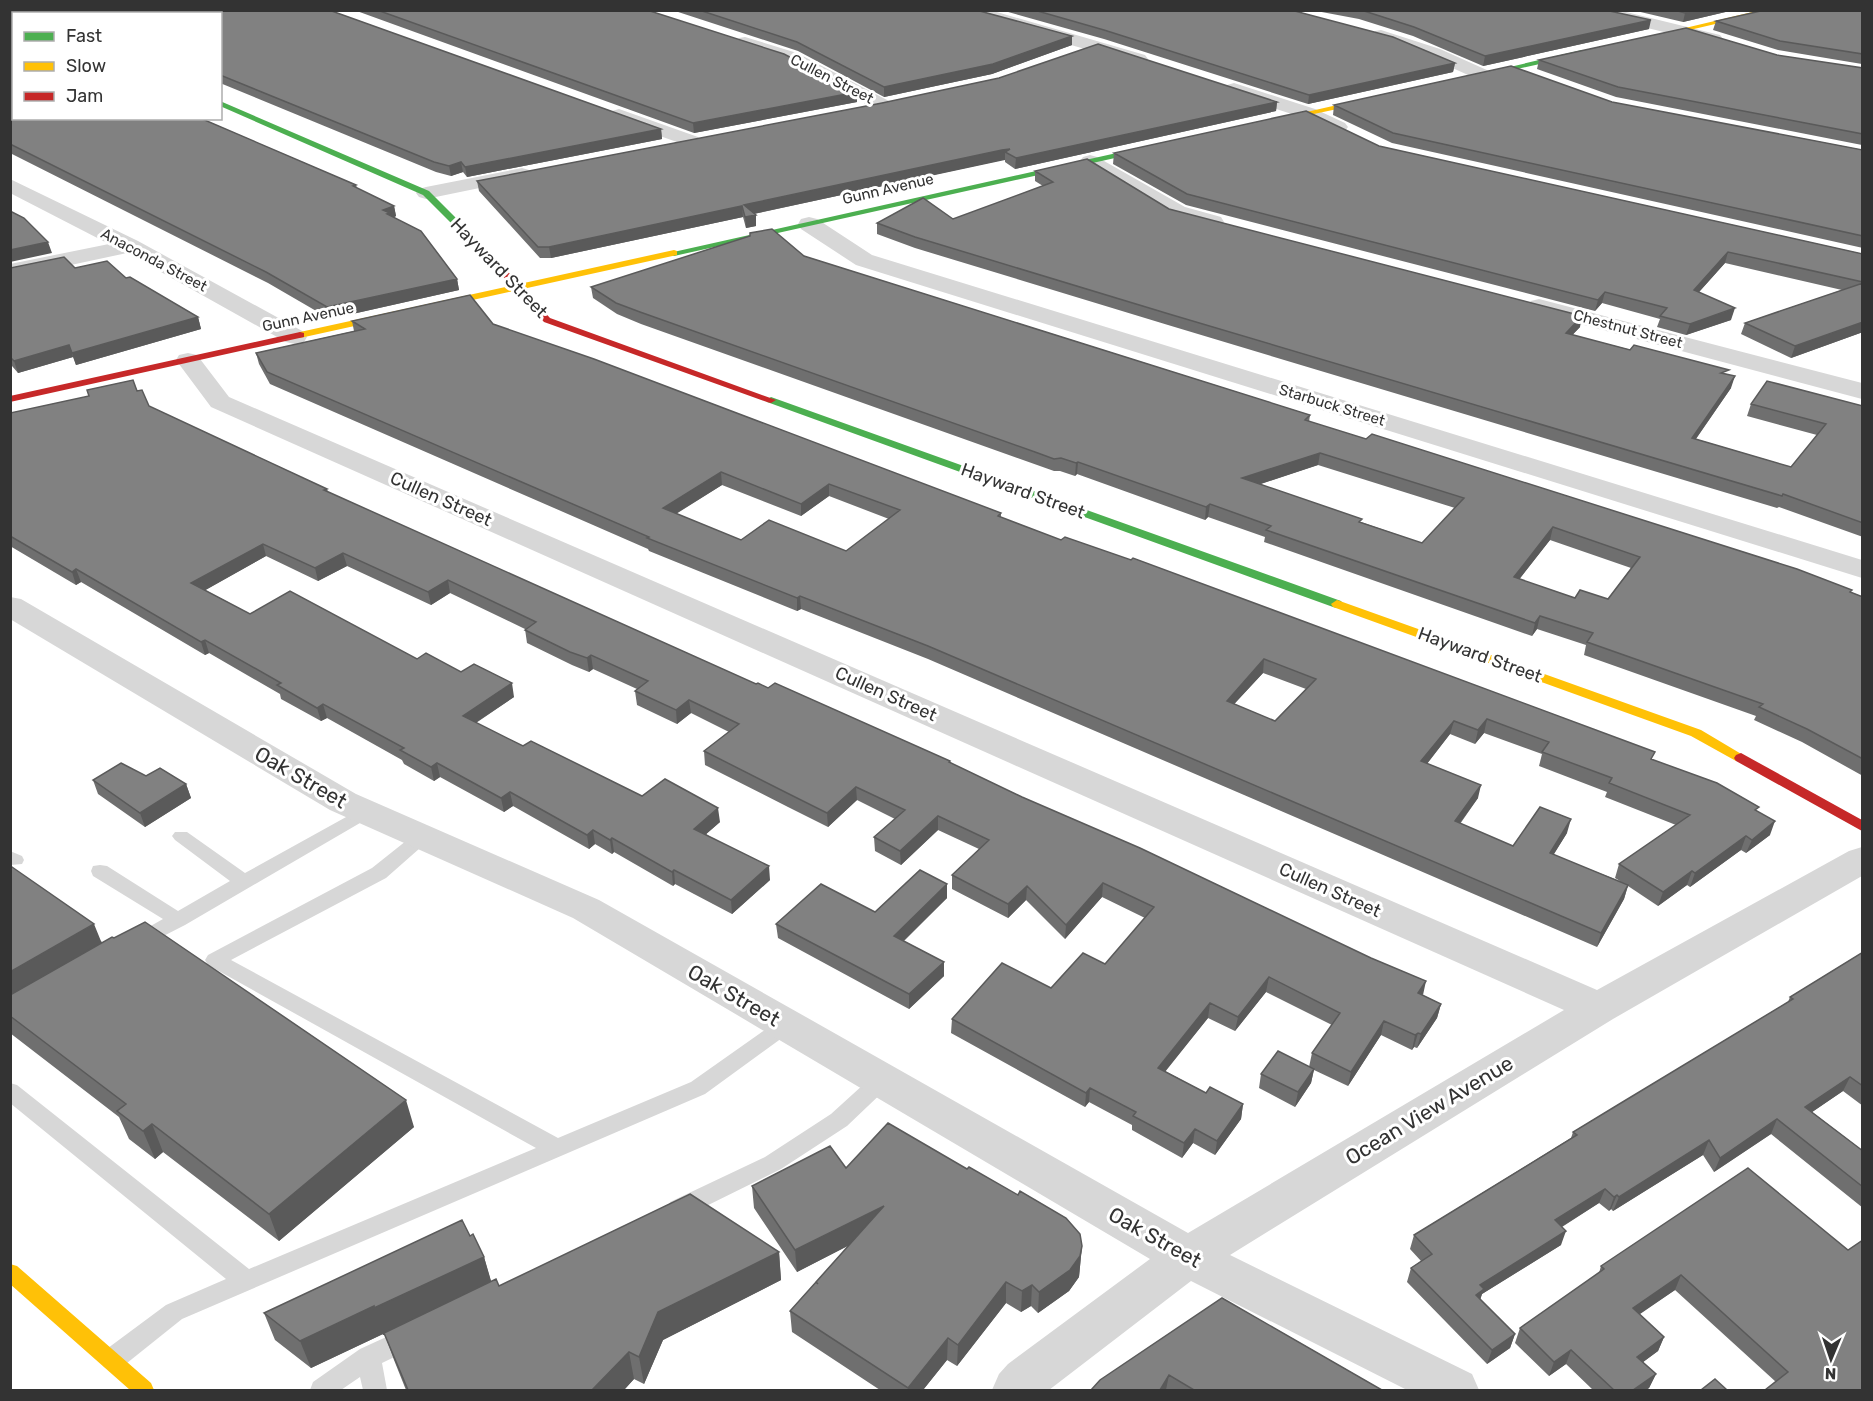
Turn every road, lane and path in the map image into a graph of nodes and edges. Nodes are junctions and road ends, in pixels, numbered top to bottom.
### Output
1 (970, 10) edge
2 (1595, 10) edge
3 (1772, 10) edge
4 (1362, 29) edge
5 (1685, 30) junction
6 (723, 35) edge
7 (1639, 40) edge
8 (1730, 44) edge
9 (1096, 45) junction
10 (1593, 50) edge
11 (1064, 57) edge
12 (1152, 63) edge
13 (1512, 68) junction
14 (1483, 75) junction
15 (1459, 80) edge
16 (1545, 80) edge
17 (1219, 84) edge
18 (1389, 95) edge
19 (905, 100) edge
20 (222, 104) edge
21 (882, 105) junction
22 (603, 109) edge
23 (848, 111) edge
24 (1308, 113) junction
25 (1251, 126) edge
26 (1356, 136) edge
27 (713, 137) edge
28 (691, 141) junction
29 (1170, 143) edge
30 (656, 148) edge
31 (1090, 161) junction
32 (541, 170) edge
33 (10, 185) edge
34 (426, 193) junction
35 (809, 224) junction
36 (1234, 227) edge
37 (130, 246) junction
38 (10, 271) edge
39 (519, 287) junction
40 (1522, 302) edge
41 (295, 337) junction
42 (188, 360) junction
43 (1856, 383) edge
44 (10, 399) edge
45 (1863, 569) edge
46 (10, 606) edge
47 (366, 812) junction
48 (1863, 825) edge
49 (181, 836) dead end
50 (422, 837) junction
51 (1863, 860) edge
52 (100, 871) dead end
53 (244, 882) junction
54 (178, 920) junction
55 (120, 953) edge
56 (1599, 1008) junction
57 (786, 1025) junction
58 (882, 1080) junction
59 (10, 1091) edge
60 (556, 1148) junction
61 (659, 1218) edge
62 (1188, 1257) junction
63 (10, 1272) edge
64 (247, 1282) junction
65 (431, 1328) edge
66 (369, 1357) junction
67 (111, 1361) junction
68 (144, 1390) edge
69 (322, 1390) edge
70 (375, 1390) edge
71 (1016, 1390) edge
72 (1455, 1390) edge

1 - 9 street
2 - 5 street
3 - 5 street
4 - 14 street
5 - 7 street
5 - 8 street
6 - 21 street, Cullen Street
9 - 11 street
9 - 12 street
10 - 13 street
13 - 14 street
13 - 16 street
14 - 15 street
17 - 24 street
18 - 24 street
19 - 21 street
20 - 34 street, Hayward Street
21 - 23 street
22 - 28 street
24 - 25 street
24 - 26 street
27 - 28 street
28 - 30 street
29 - 31 street, Gunn Avenue
31 - 35 street, Gunn Avenue
31 - 36 street
32 - 34 street
33 - 37 street, Anaconda Street
34 - 39 street, Hayward Street
35 - 39 street, Gunn Avenue
35 - 45 street, Starbuck Street
37 - 38 street
37 - 41 street, Anaconda Street
39 - 41 street, Gunn Avenue
39 - 48 street, Hayward Street
40 - 43 street, Chestnut Street
41 - 42 street, Gunn Avenue
42 - 44 street, Gunn Avenue
42 - 56 street, Cullen Street
46 - 47 street, Oak Street
47 - 50 street, Oak Street
47 - 53 lane
49 - 53 lane
50 - 57 street, Oak Street
50 - 60 lane
51 - 56 street, Ocean View Avenue
52 - 54 lane
53 - 54 lane
54 - 55 lane
56 - 62 street, Ocean View Avenue
57 - 58 street, Oak Street
57 - 60 lane
58 - 61 lane
58 - 62 street, Oak Street
59 - 64 lane
60 - 64 lane
62 - 71 street, Ocean View Avenue
62 - 72 street, Oak Street
63 - 67 street
64 - 67 lane
65 - 66 lane
66 - 69 lane
66 - 70 lane
67 - 68 street

